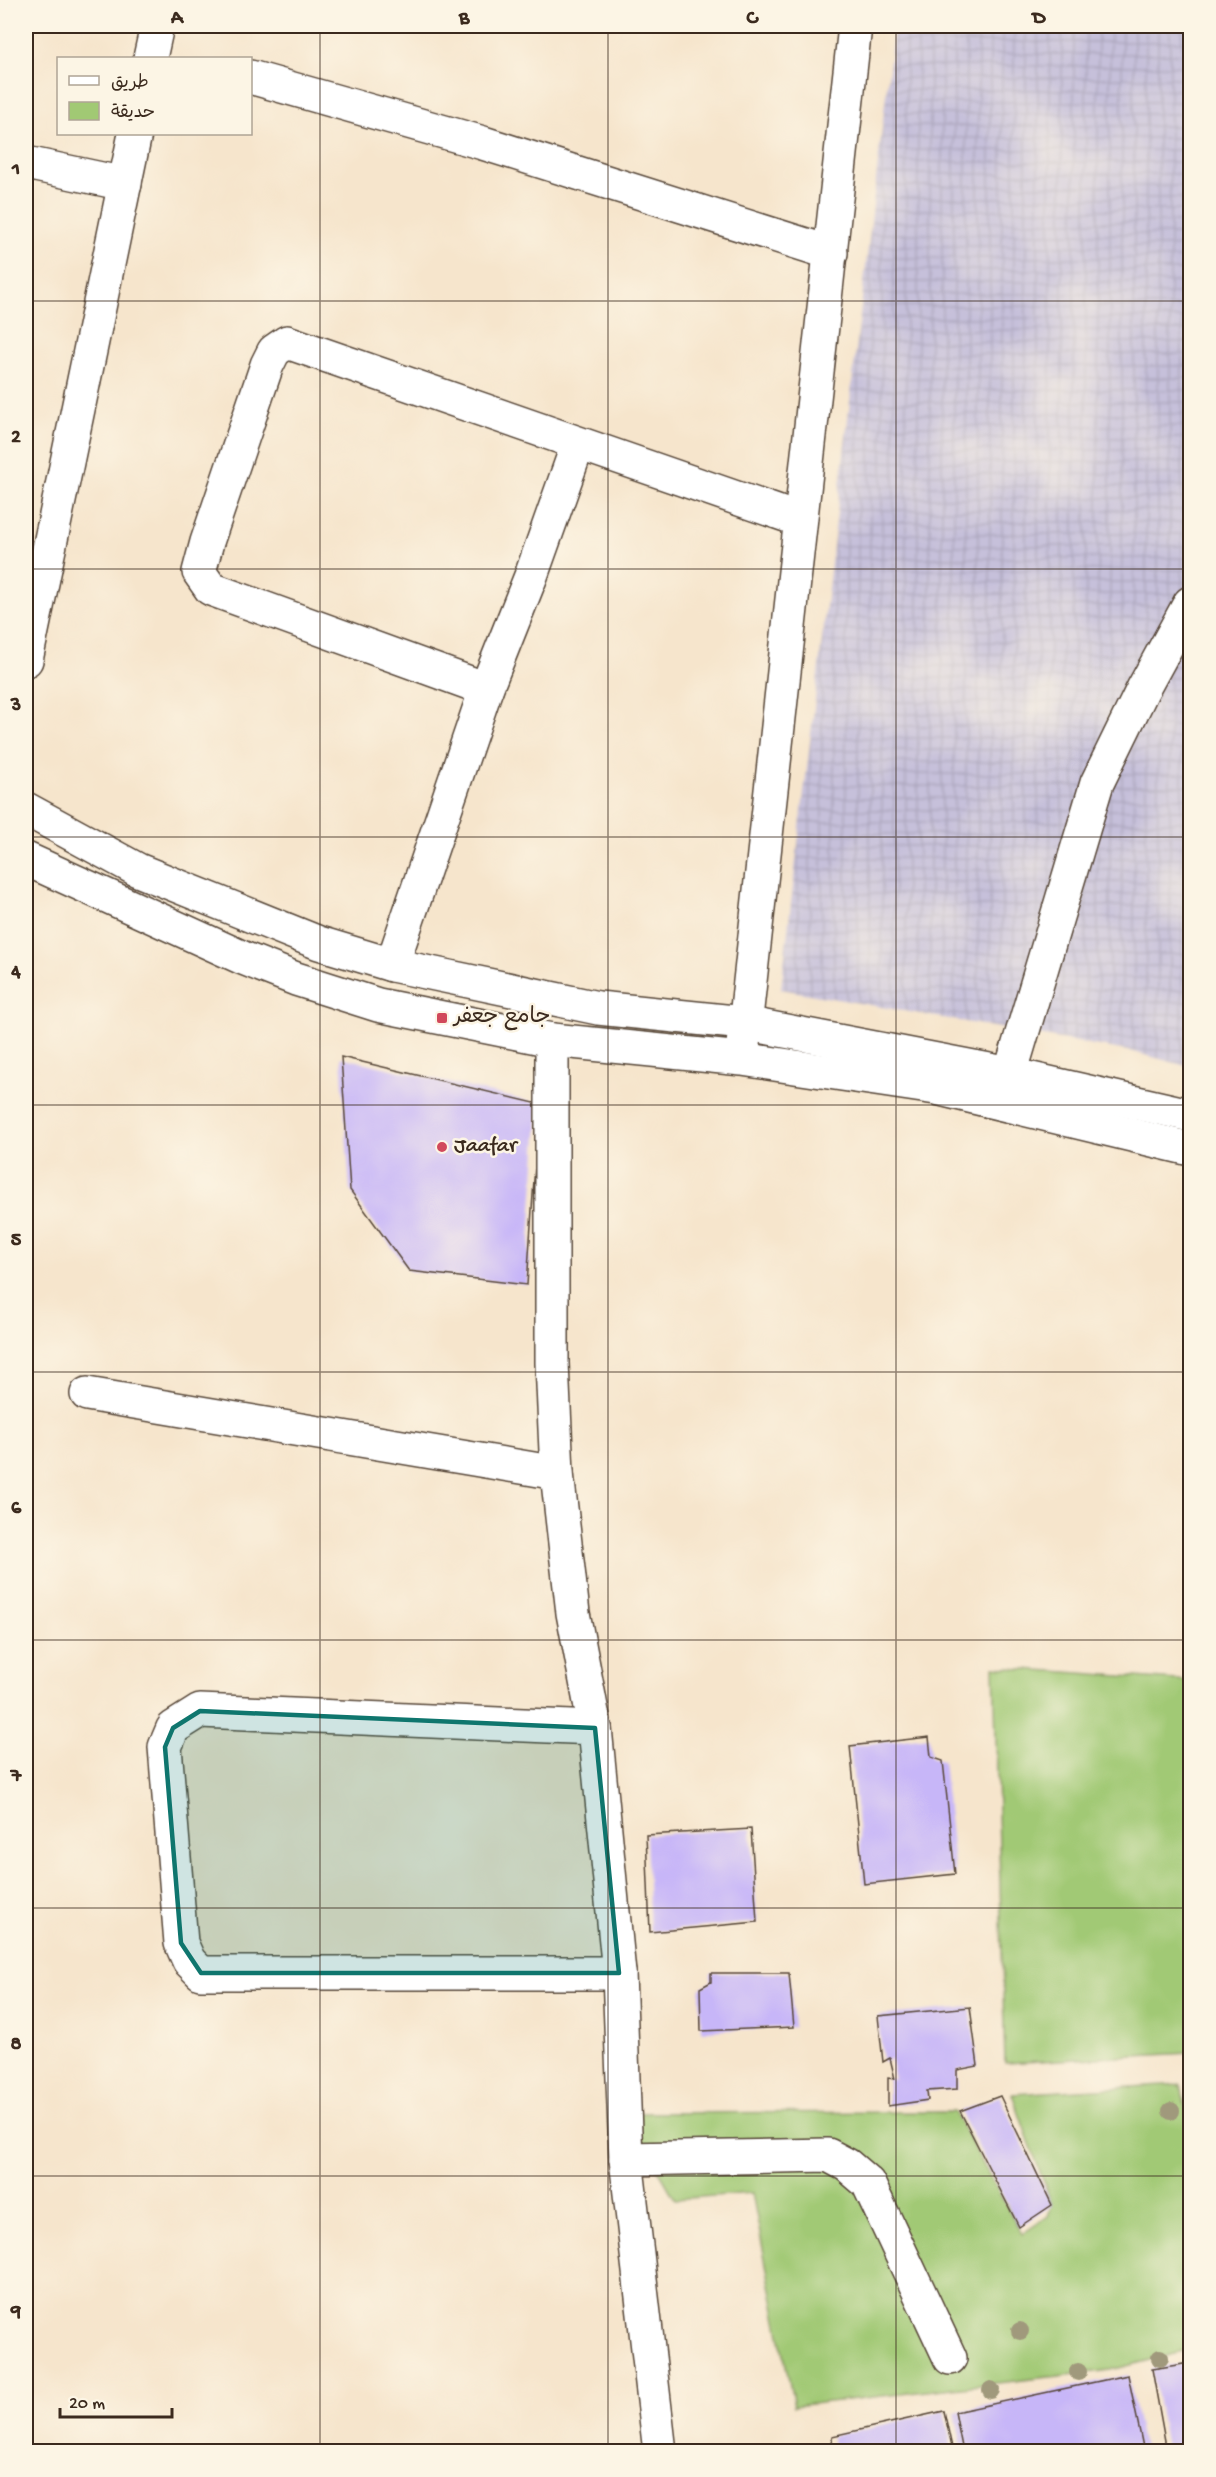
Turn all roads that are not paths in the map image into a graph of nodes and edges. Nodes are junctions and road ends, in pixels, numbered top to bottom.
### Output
1 (156, 26) edge
2 (855, 26) edge
3 (150, 57) edge
4 (252, 78) edge
5 (135, 135) edge
6 (26, 163) edge
7 (125, 184) junction
8 (831, 253) junction
9 (578, 444) junction
10 (800, 520) junction
11 (1191, 603) edge
12 (26, 660) edge
13 (486, 689) junction
14 (26, 808) edge
15 (26, 859) edge
16 (392, 965) junction
17 (744, 1023) junction
18 (552, 1040) junction
19 (742, 1059) junction
20 (1010, 1074) junction
21 (1191, 1115) edge
22 (1191, 1149) edge
23 (87, 1394) dead end
24 (557, 1473) junction
25 (596, 1728) junction
26 (619, 1973) junction
27 (626, 2159) junction
28 (950, 2358) dead end
29 (660, 2451) edge

1 - 3 street
2 - 8 street
4 - 8 street
5 - 7 street
6 - 7 street
7 - 12 street
8 - 10 street
9 - 10 street
9 - 13 street
9 - 13 street
10 - 17 street
11 - 20 street
13 - 16 street
14 - 16 street
15 - 18 street
16 - 17 street
17 - 19 street
17 - 20 street
18 - 19 street
18 - 24 street
19 - 22 street
20 - 21 street
23 - 24 street
24 - 25 street
25 - 26 street
25 - 26 street
26 - 27 street
27 - 28 street
27 - 29 street

